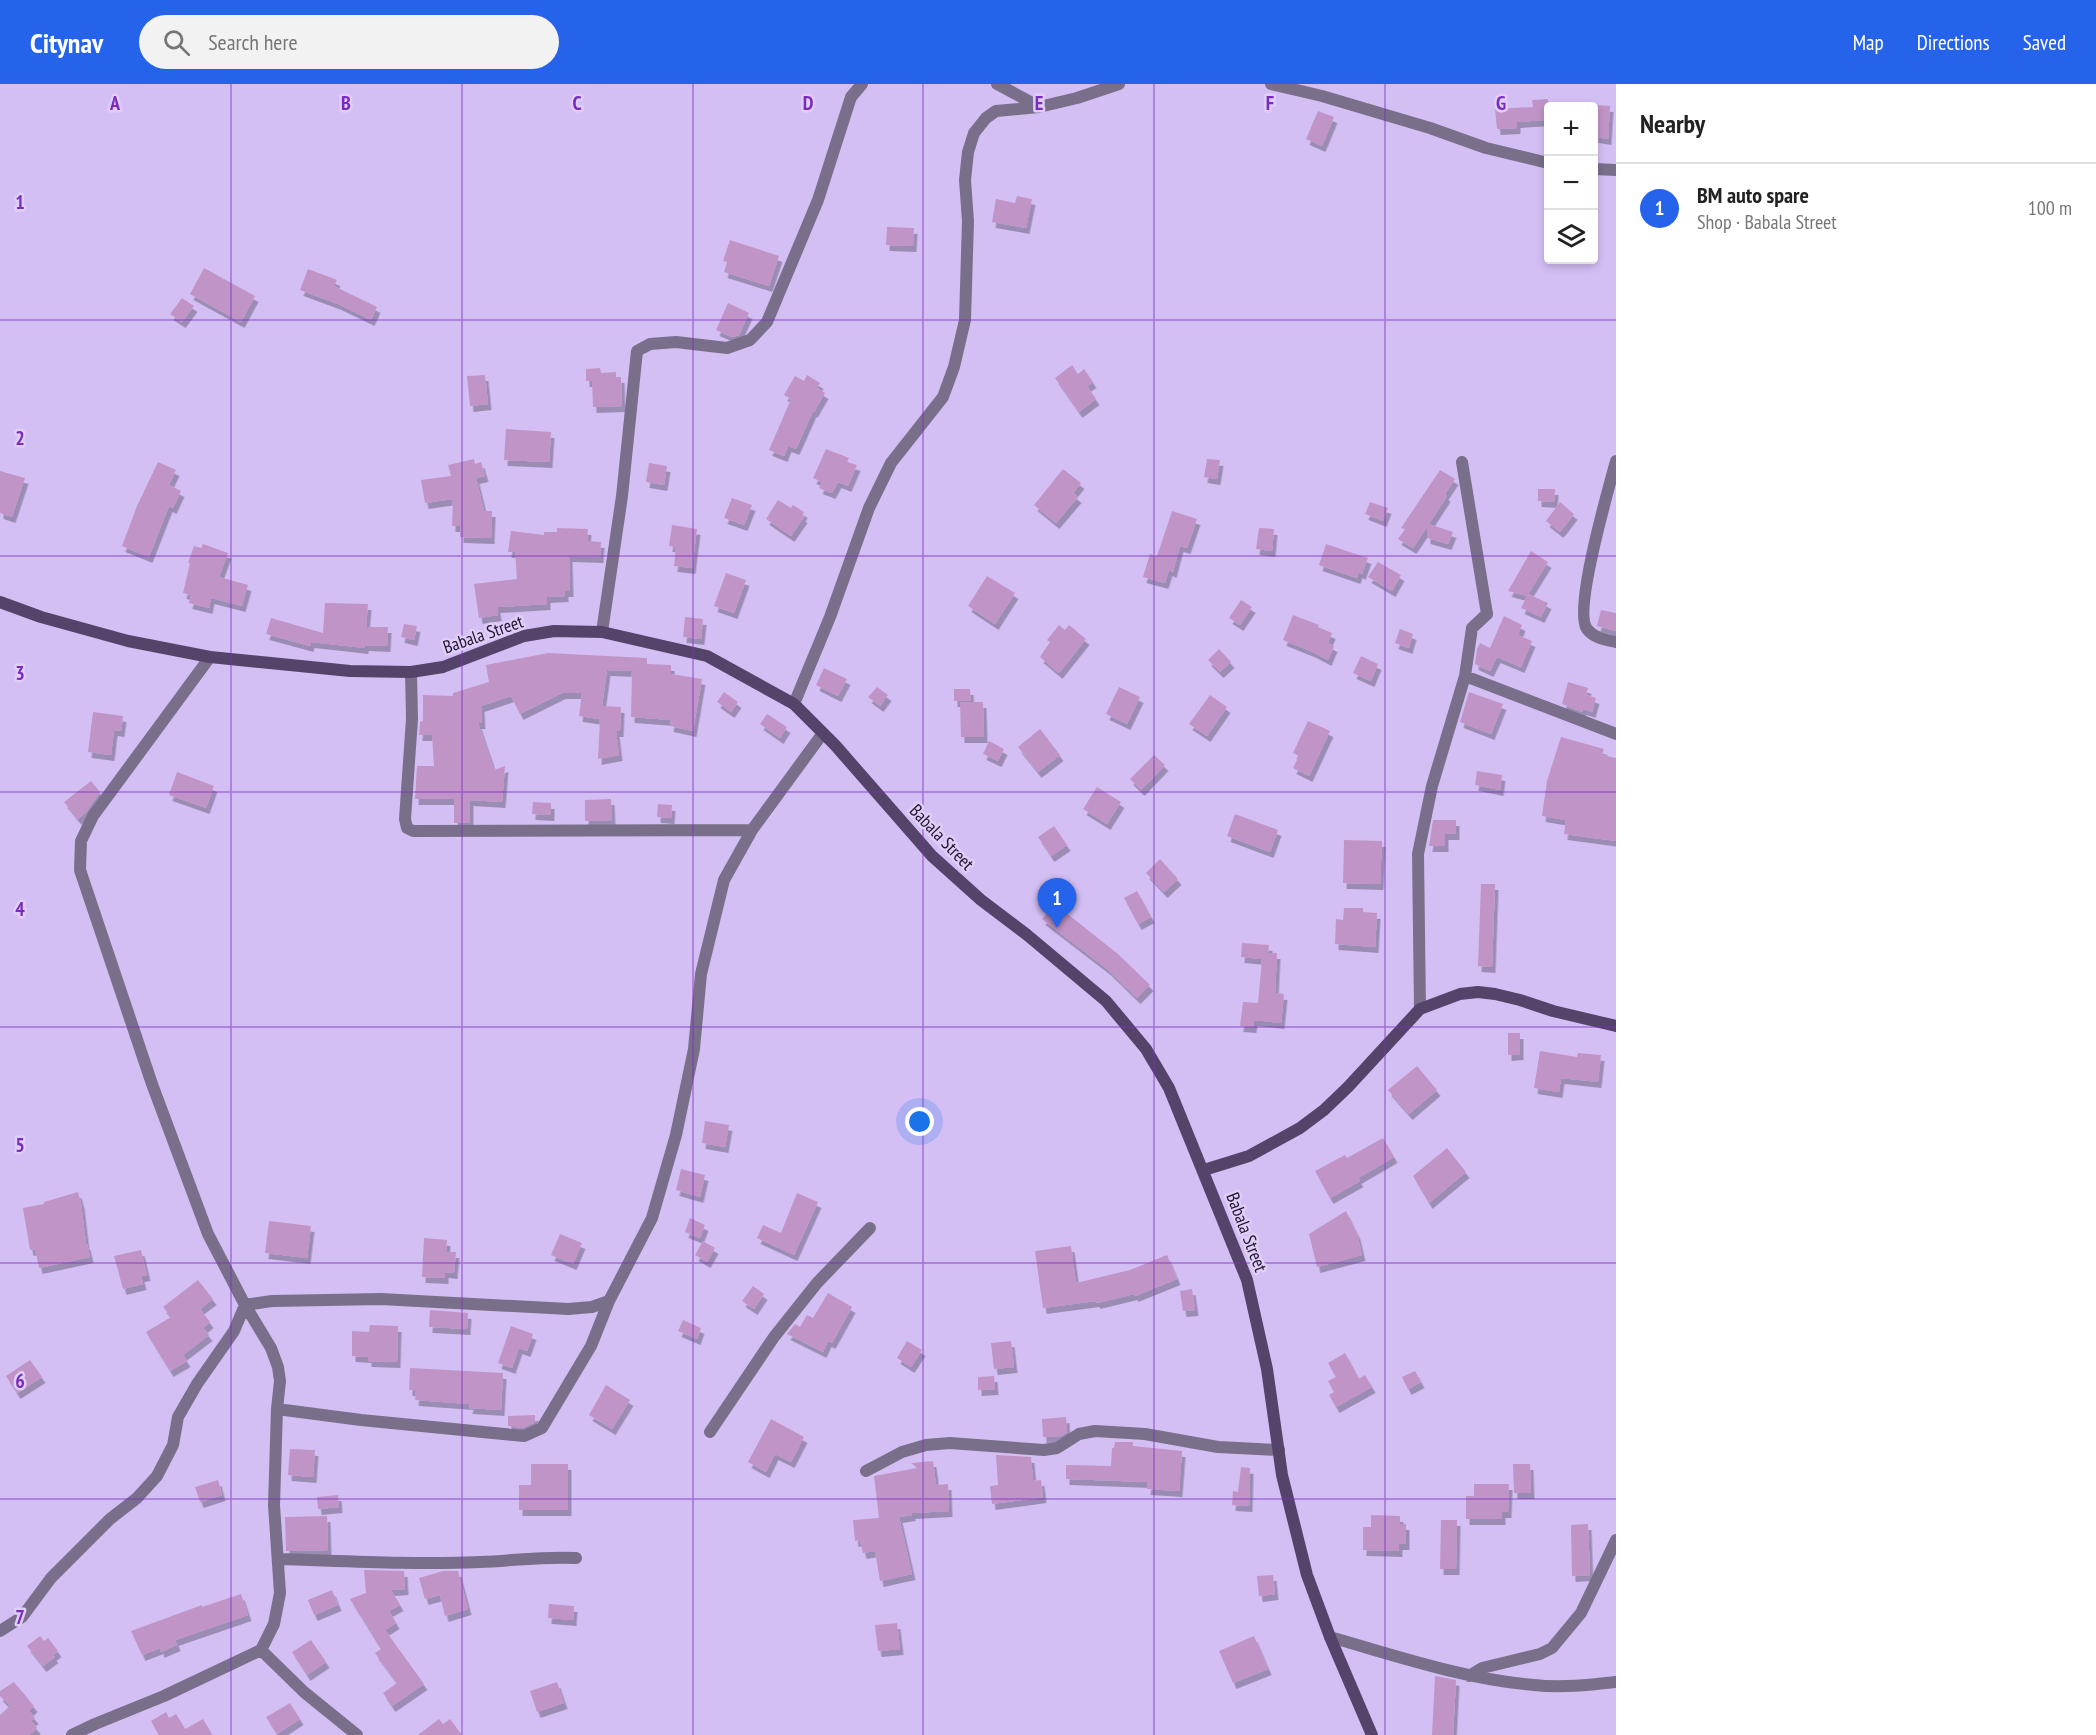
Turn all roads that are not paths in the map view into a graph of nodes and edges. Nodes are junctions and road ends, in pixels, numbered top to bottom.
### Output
1 (862, 84) edge
2 (997, 84) edge
3 (1119, 84) edge
4 (1271, 84) edge
5 (1039, 107) junction
6 (1544, 162) edge
7 (1598, 168) edge
8 (1616, 170) edge
9 (1616, 461) edge
10 (1462, 462) dead end
11 (0, 602) edge
12 (602, 632) junction
13 (1616, 642) edge
14 (210, 657) junction
15 (411, 672) junction
16 (1465, 676) junction
17 (794, 704) junction
18 (823, 733) junction
19 (1616, 734) edge
20 (752, 830) junction
21 (1420, 1010) junction
22 (1616, 1026) edge
23 (1204, 1170) junction
24 (870, 1228) dead end
25 (609, 1301) junction
26 (245, 1305) junction
27 (277, 1409) junction
28 (710, 1432) dead end
29 (1279, 1450) junction
30 (866, 1471) dead end
31 (1616, 1540) edge
32 (576, 1558) dead end
33 (278, 1559) junction
34 (0, 1631) edge
35 (1330, 1637) junction
36 (261, 1650) junction
37 (1469, 1676) junction
38 (1616, 1682) edge
39 (72, 1735) edge
40 (357, 1735) edge
41 (1372, 1735) edge

1 - 12 street
2 - 5 street
3 - 5 street
4 - 6 street
5 - 17 street
7 - 8 street
9 - 13 street
10 - 16 street
11 - 14 street, Babala Street
12 - 15 street, Babala Street
12 - 17 street, Babala Street
14 - 15 street, Babala Street
14 - 26 street
15 - 20 street
16 - 19 street
16 - 21 street
17 - 18 street, Babala Street
18 - 20 street
18 - 23 street, Babala Street
20 - 25 street
21 - 22 street
21 - 23 street
23 - 29 street, Babala Street
24 - 28 street
25 - 26 street
25 - 27 street
26 - 27 street
26 - 34 street
27 - 33 street
29 - 30 street
29 - 35 street, Babala Street
31 - 37 street
32 - 33 street
33 - 36 street
35 - 37 street
35 - 41 street, Babala Street
36 - 39 street
36 - 40 street
37 - 38 street

